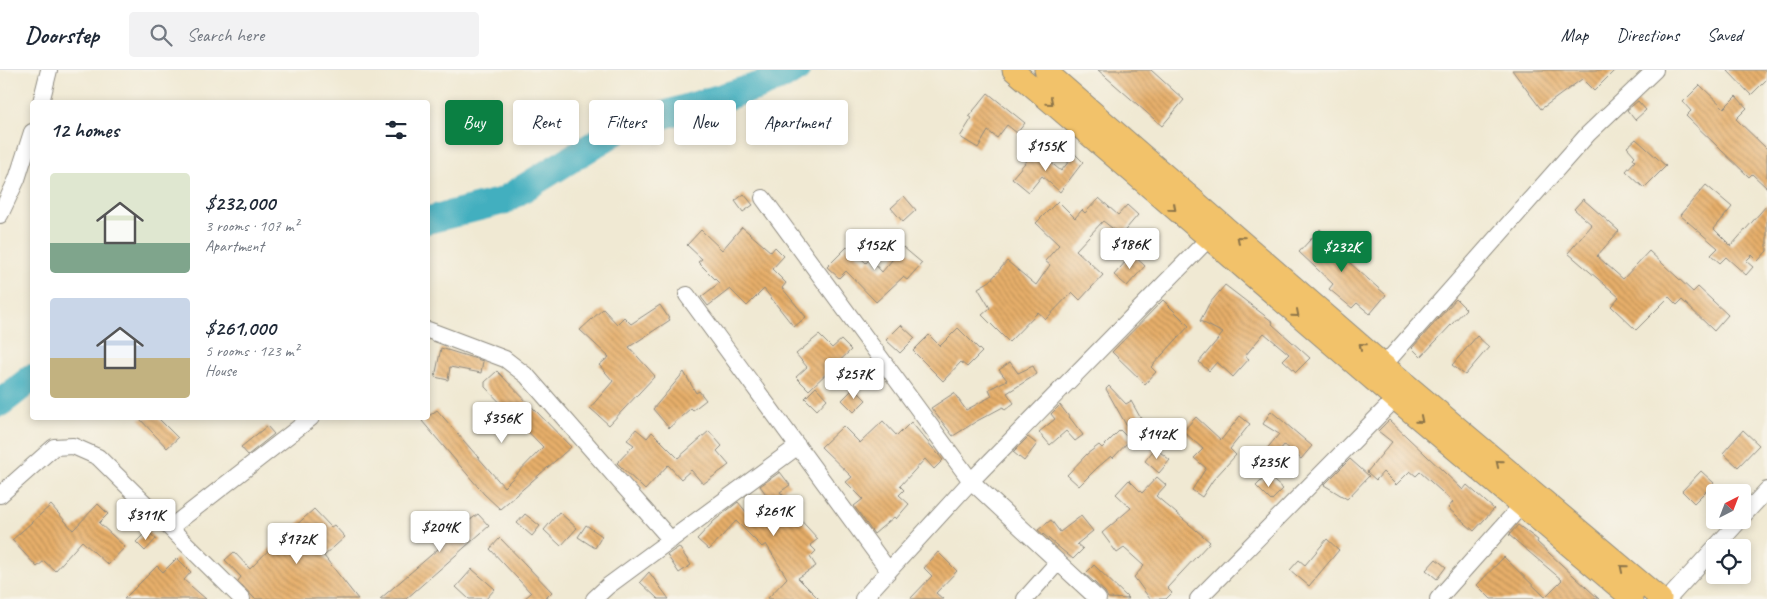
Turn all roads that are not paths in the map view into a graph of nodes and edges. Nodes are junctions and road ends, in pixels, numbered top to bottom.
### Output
1 (49, 70) edge
2 (1013, 70) edge
3 (1046, 70) edge
4 (1655, 70) edge
5 (41, 100) edge
6 (30, 138) edge
7 (763, 198) dead end
8 (0, 215) edge
9 (1215, 231) junction
10 (687, 295) dead end
11 (430, 331) edge
12 (1384, 365) junction
13 (1395, 399) junction
14 (308, 420) edge
15 (798, 446) junction
16 (971, 481) junction
17 (1767, 490) edge
18 (0, 495) edge
19 (1521, 506) junction
20 (1751, 507) edge
21 (171, 527) junction
22 (1732, 529) edge
23 (671, 540) junction
24 (1058, 562) junction
25 (889, 571) junction
26 (242, 599) edge
27 (594, 599) edge
28 (863, 599) edge
29 (1025, 599) edge
30 (1098, 599) edge
31 (1198, 599) edge
32 (1438, 599) edge
33 (1632, 599) edge
34 (1660, 599) edge
35 (1668, 599) edge

1 - 5 street
2 -> 9 main road
3 - 9 main road
4 - 12 street
6 - 8 street
7 - 16 street
12 -> 9 main road
9 -> 13 main road
9 - 16 street
10 - 15 street
11 - 23 street
34 -> 12 main road
13 -> 19 main road
13 - 31 street
14 - 21 street
15 - 23 street
15 - 25 street
16 - 24 street
16 - 25 street
17 - 20 street
18 - 21 street
19 - 32 street
19 - 33 main road
21 - 26 street
22 - 35 street
23 - 27 street
24 - 29 street
24 - 30 street
25 - 28 street

